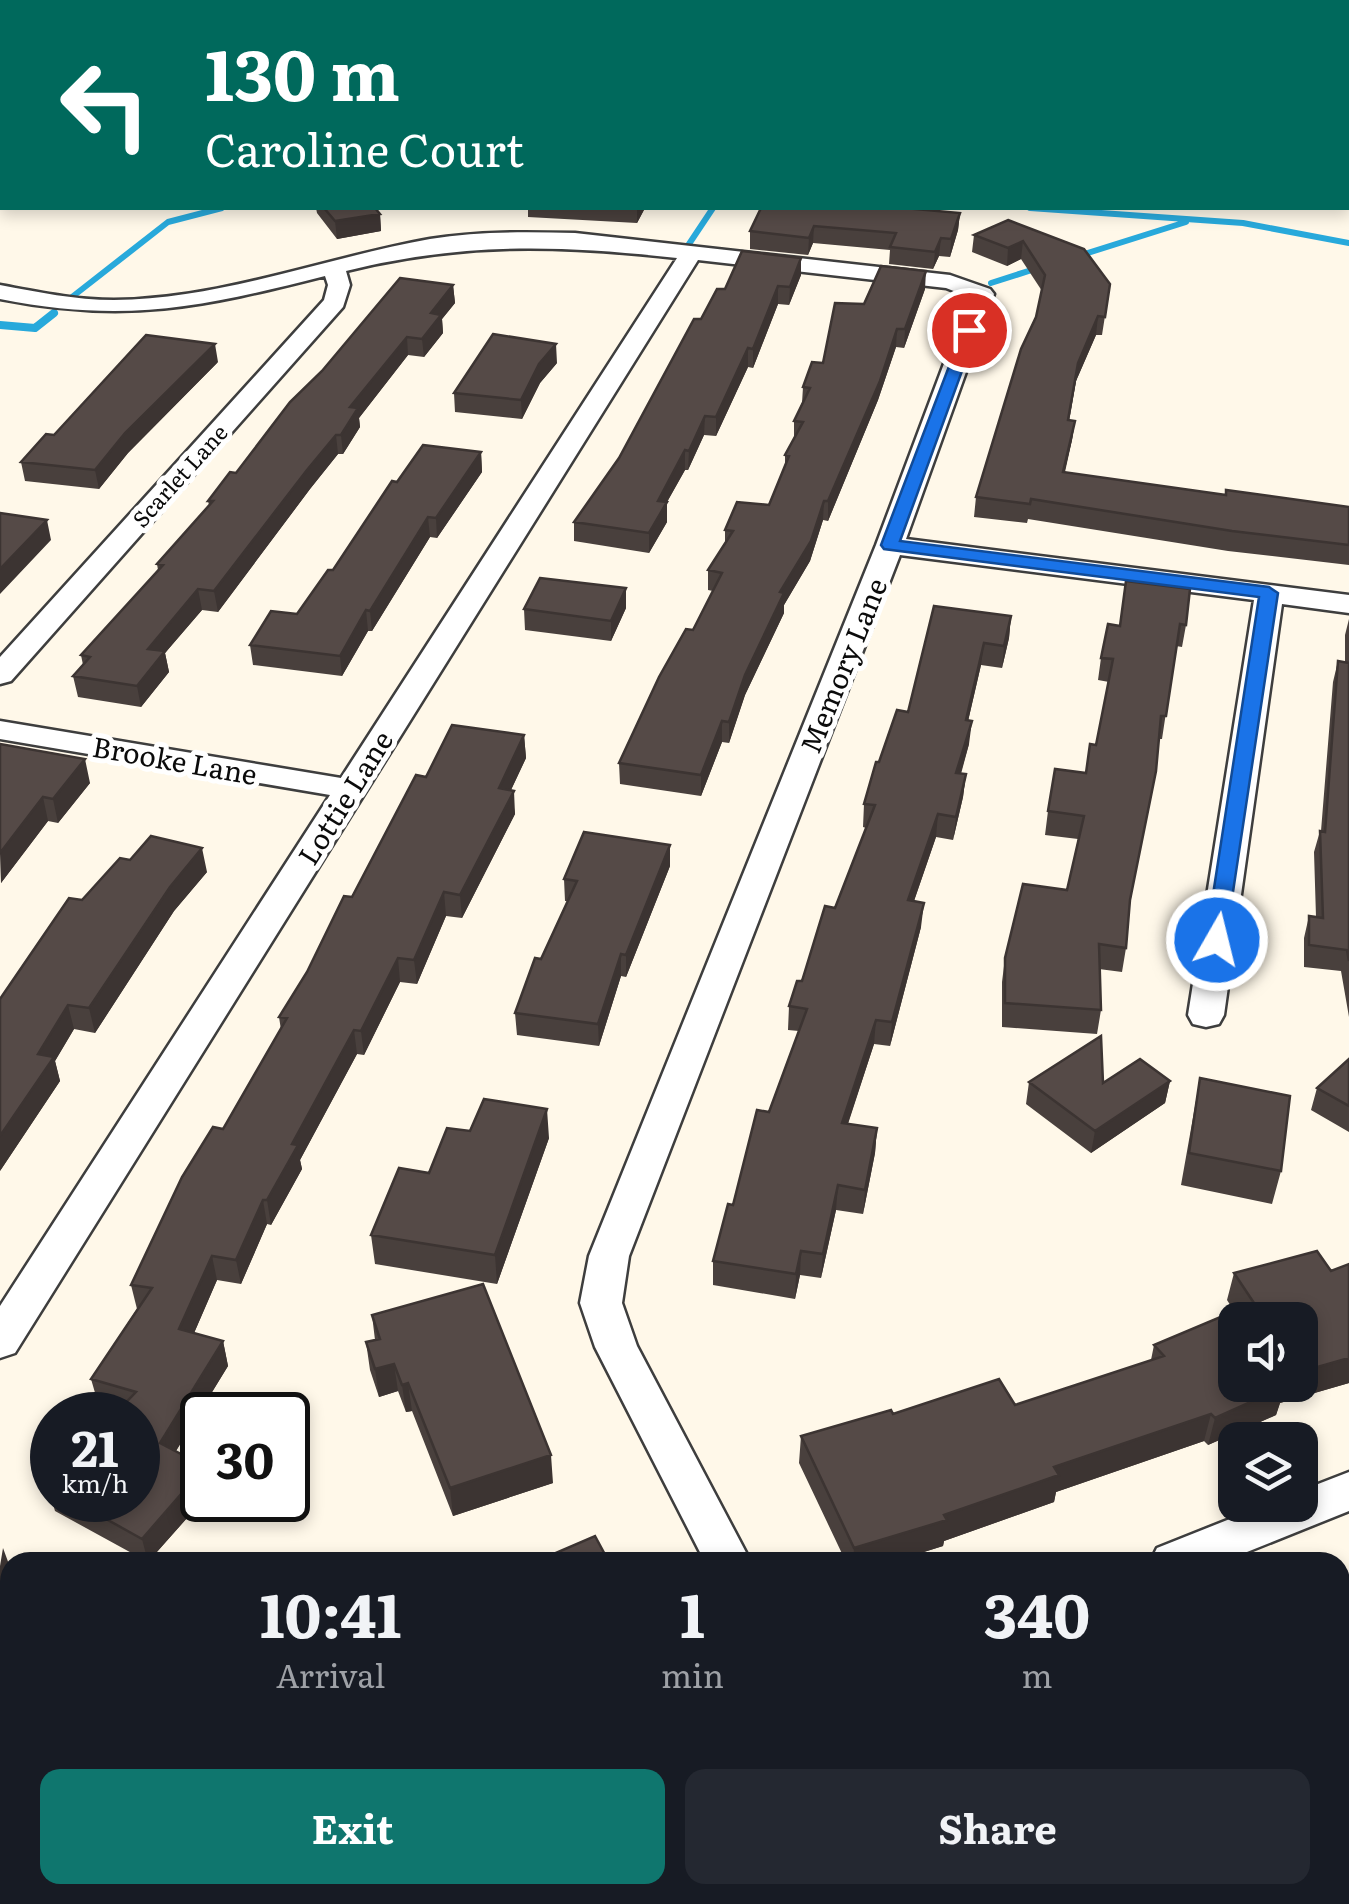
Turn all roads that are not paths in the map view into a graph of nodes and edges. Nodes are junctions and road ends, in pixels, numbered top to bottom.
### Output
1 (691, 254) junction
2 (334, 268) junction
3 (0, 292) edge
4 (890, 545) junction
5 (1269, 593) junction
6 (1349, 604) edge
7 (0, 675) edge
8 (0, 730) edge
9 (349, 789) junction
10 (1206, 1015) dead end
11 (0, 1341) edge
12 (1349, 1491) edge
13 (1239, 1551) edge
14 (723, 1552) edge

1 - 2 street, Memory Lane
1 - 4 street, Memory Lane
1 - 9 street, Lottie Lane
2 - 3 street, Memory Lane
2 - 7 street, Scarlet Lane
4 - 5 street
4 - 14 street, Memory Lane
5 - 6 street
5 - 10 street
8 - 9 street, Brooke Lane
9 - 11 street, Lottie Lane
12 - 13 street

